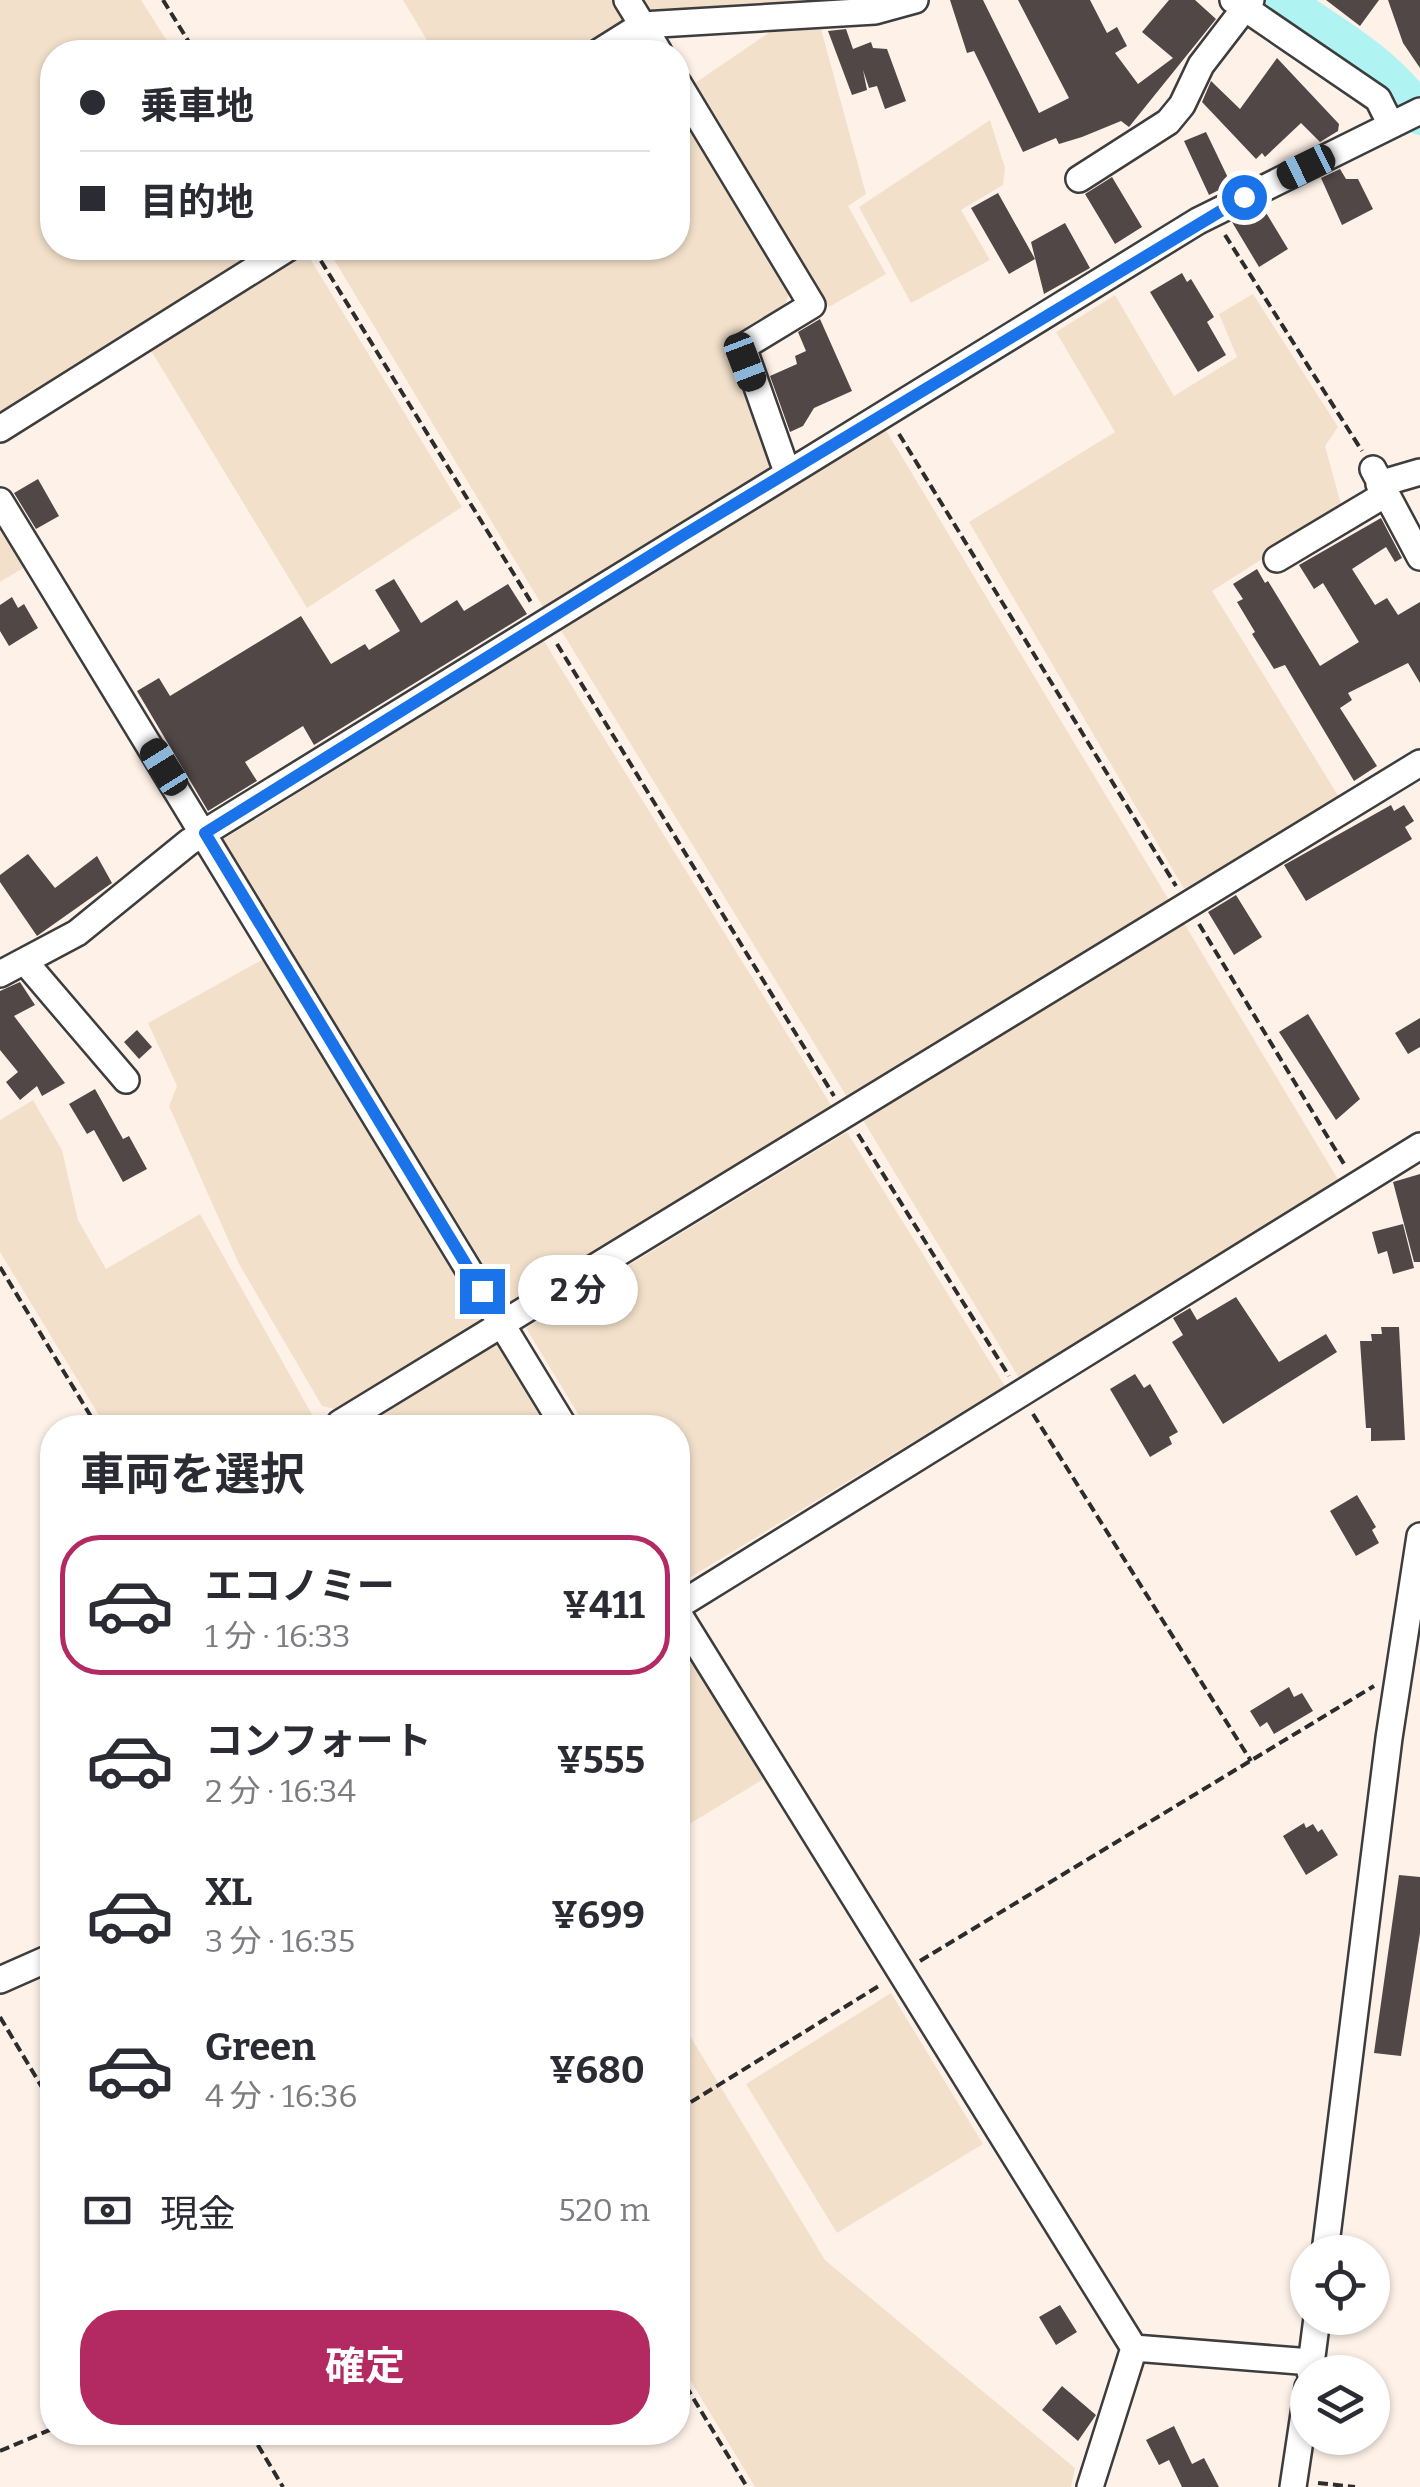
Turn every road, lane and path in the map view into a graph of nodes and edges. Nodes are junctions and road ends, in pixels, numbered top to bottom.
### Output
1 (163, 0) edge
2 (627, 0) edge
3 (915, 0) edge
4 (1243, 3) edge
5 (642, 26) junction
6 (188, 40) edge
7 (619, 40) edge
8 (651, 40) edge
9 (690, 104) edge
10 (1405, 118) edge
11 (1079, 179) dead end
12 (1212, 214) junction
13 (269, 260) edge
14 (321, 260) edge
15 (886, 413) junction
16 (0, 429) edge
17 (787, 472) junction
18 (1420, 472) edge
19 (1379, 483) junction
20 (0, 501) edge
21 (1420, 556) edge
22 (1277, 559) dead end
23 (544, 622) junction
24 (1420, 763) edge
25 (205, 833) junction
26 (1186, 904) junction
27 (26, 964) junction
28 (0, 974) edge
29 (126, 1080) dead end
30 (845, 1114) junction
31 (1420, 1146) edge
32 (1357, 1186) junction
33 (0, 1267) edge
34 (502, 1324) junction
35 (1020, 1394) junction
36 (90, 1415) edge
37 (353, 1415) edge
38 (557, 1415) edge
39 (1420, 1536) edge
40 (690, 1602) edge
41 (690, 1630) edge
42 (1399, 1671) junction
43 (1251, 1761) junction
44 (40, 1962) edge
45 (901, 1973) junction
46 (0, 1980) edge
47 (0, 2017) edge
48 (40, 2084) edge
49 (690, 2103) edge
50 (1327, 2235) edge
51 (1134, 2348) junction
52 (1290, 2371) edge
53 (690, 2394) edge
54 (40, 2434) edge
55 (258, 2445) edge
56 (0, 2451) edge
57 (1297, 2455) edge
58 (1293, 2484) edge
59 (283, 2487) edge
60 (747, 2487) edge
61 (1090, 2487) edge
62 (1355, 2487) edge

1 - 6 path
2 - 5 street
3 - 5 street
4 - 10 street
4 - 11 street
5 - 7 street
5 - 8 street
9 - 17 street
10 - 12 street
12 - 15 street
12 - 19 path
13 - 16 street
14 - 23 path
15 - 17 street
15 - 26 path
17 - 23 street
18 - 19 street
19 - 21 street
19 - 22 street
20 - 25 street
23 - 25 street
23 - 30 path
24 - 26 street
25 - 27 street
25 - 34 street
26 - 30 street
26 - 32 path
27 - 28 street
27 - 29 street
30 - 34 street
30 - 35 path
31 - 32 street
32 - 35 street
33 - 36 path
34 - 37 street
34 - 38 street
35 - 40 street
35 - 43 path
39 - 42 street
41 - 45 street
42 - 43 path
42 - 50 street
43 - 45 path
44 - 46 street
45 - 49 path
45 - 51 street
47 - 48 path
51 - 52 street
51 - 61 street
53 - 60 path
54 - 56 path
55 - 59 path
57 - 58 street
58 - 62 path

